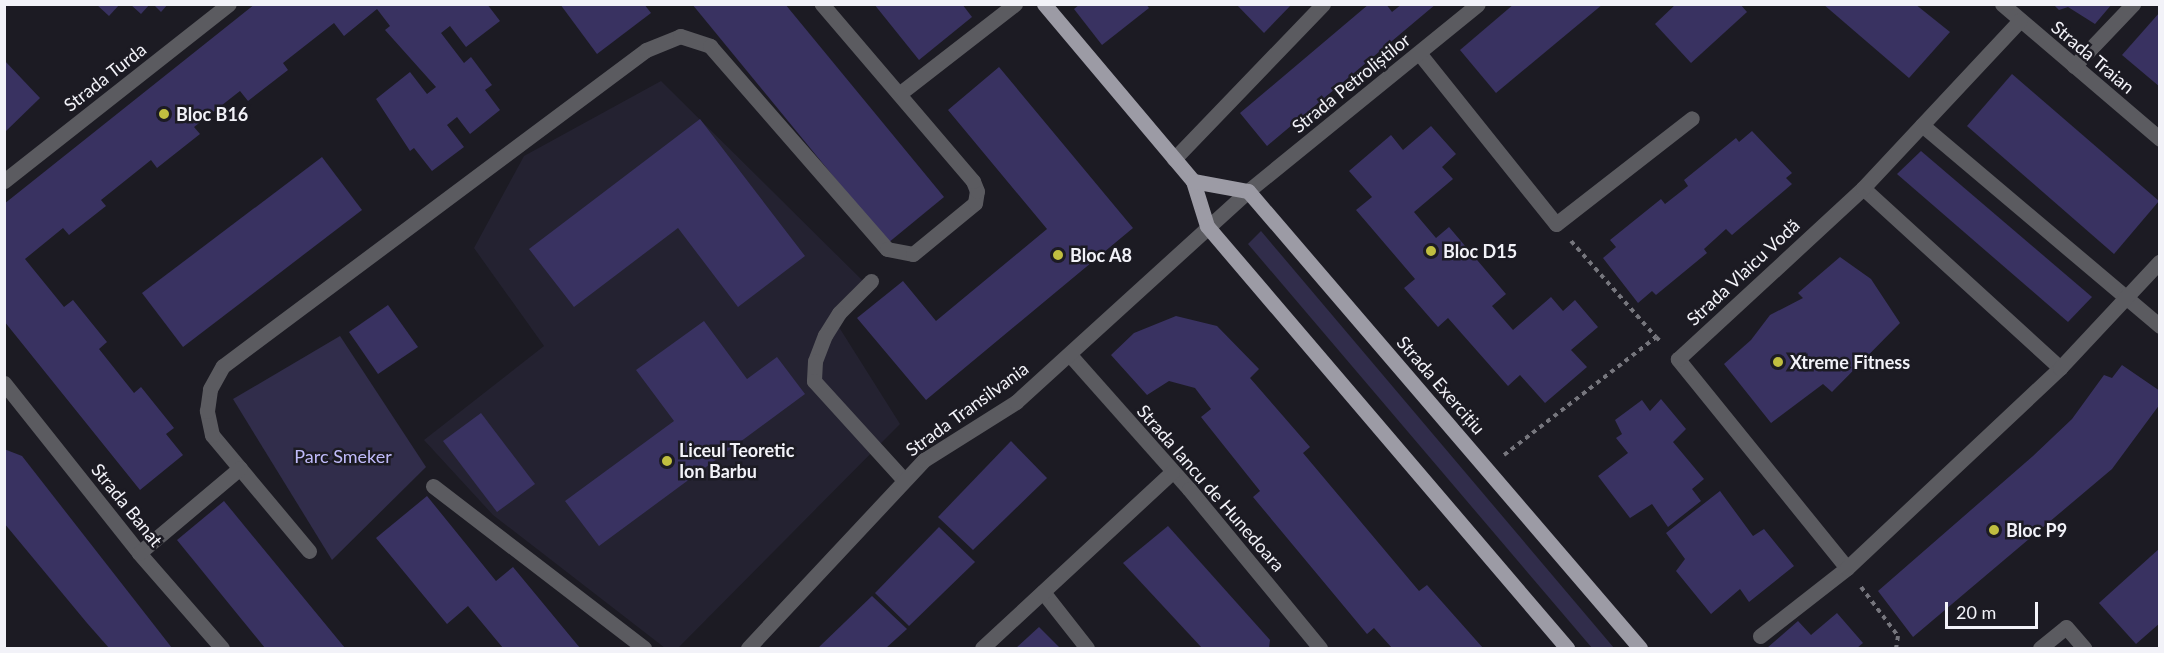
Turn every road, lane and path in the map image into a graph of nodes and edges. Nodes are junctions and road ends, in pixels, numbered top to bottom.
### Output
1 (230, 4) edge
2 (822, 4) edge
3 (1014, 4) edge
4 (1044, 4) edge
5 (1323, 4) edge
6 (1478, 4) edge
7 (2002, 4) edge
8 (2133, 4) edge
9 (2020, 20) junction
10 (1419, 53) junction
11 (2074, 66) junction
12 (899, 94) junction
13 (1692, 118) dead end
14 (1922, 125) junction
15 (2160, 138) edge
16 (1174, 159) junction
17 (4, 181) edge
18 (1193, 181) junction
19 (1863, 189) junction
20 (1248, 191) junction
21 (1556, 224) junction
22 (1207, 226) junction
23 (2160, 261) edge
24 (872, 282) dead end
25 (2128, 296) junction
26 (2160, 326) edge
27 (1656, 337) junction
28 (1070, 355) junction
29 (1678, 359) junction
30 (2060, 368) junction
31 (4, 383) edge
32 (240, 468) junction
33 (1487, 468) junction
34 (1172, 472) junction
35 (904, 480) junction
36 (433, 486) dead end
37 (309, 551) dead end
38 (139, 553) junction
39 (1847, 568) junction
40 (1043, 592) junction
41 (1760, 636) dead end
42 (222, 648) edge
43 (644, 648) edge
44 (748, 648) edge
45 (982, 648) edge
46 (1087, 648) edge
47 (1320, 648) edge
48 (1567, 648) edge
49 (1640, 648) edge
50 (1896, 648) edge
51 (2040, 648) edge
52 (2084, 648) edge

1 - 17 street, Strada Turda
2 - 12 street
3 - 12 street
4 - 16 main road
5 - 16 street
6 - 10 street, Strada Petroliștilor
7 - 9 street, Strada Traian
8 - 11 street
9 - 11 street, Strada Traian
9 - 14 street, Strada Vlaicu Vodă
10 - 20 street, Strada Petroliștilor
10 - 21 street
11 - 15 street, Strada Traian
12 - 32 street
13 - 21 street
14 - 19 street, Strada Vlaicu Vodă
14 - 25 street
16 - 18 main road
18 - 20 main road
18 - 22 main road
19 - 29 street, Strada Vlaicu Vodă
19 - 30 street
20 - 22 street, Strada Transilvania
20 - 33 main road, Strada Exercițiu
21 - 27 path
22 - 28 street, Strada Transilvania
22 - 48 main road
23 - 25 street
24 - 35 street
25 - 26 street
25 - 30 street
27 - 29 path
27 - 33 path
28 - 34 street, Strada Iancu de Hunedoara
28 - 35 street, Strada Transilvania
29 - 39 street
30 - 39 street
31 - 38 street, Strada Banat
32 - 37 street
32 - 38 street
33 - 49 main road, Strada Exercițiu
34 - 40 street
34 - 47 street, Strada Iancu de Hunedoara
35 - 44 street, Strada Transilvania
36 - 43 street
38 - 42 street, Strada Banat
39 - 41 street
39 - 50 path
40 - 45 street
40 - 46 street
51 - 52 street

